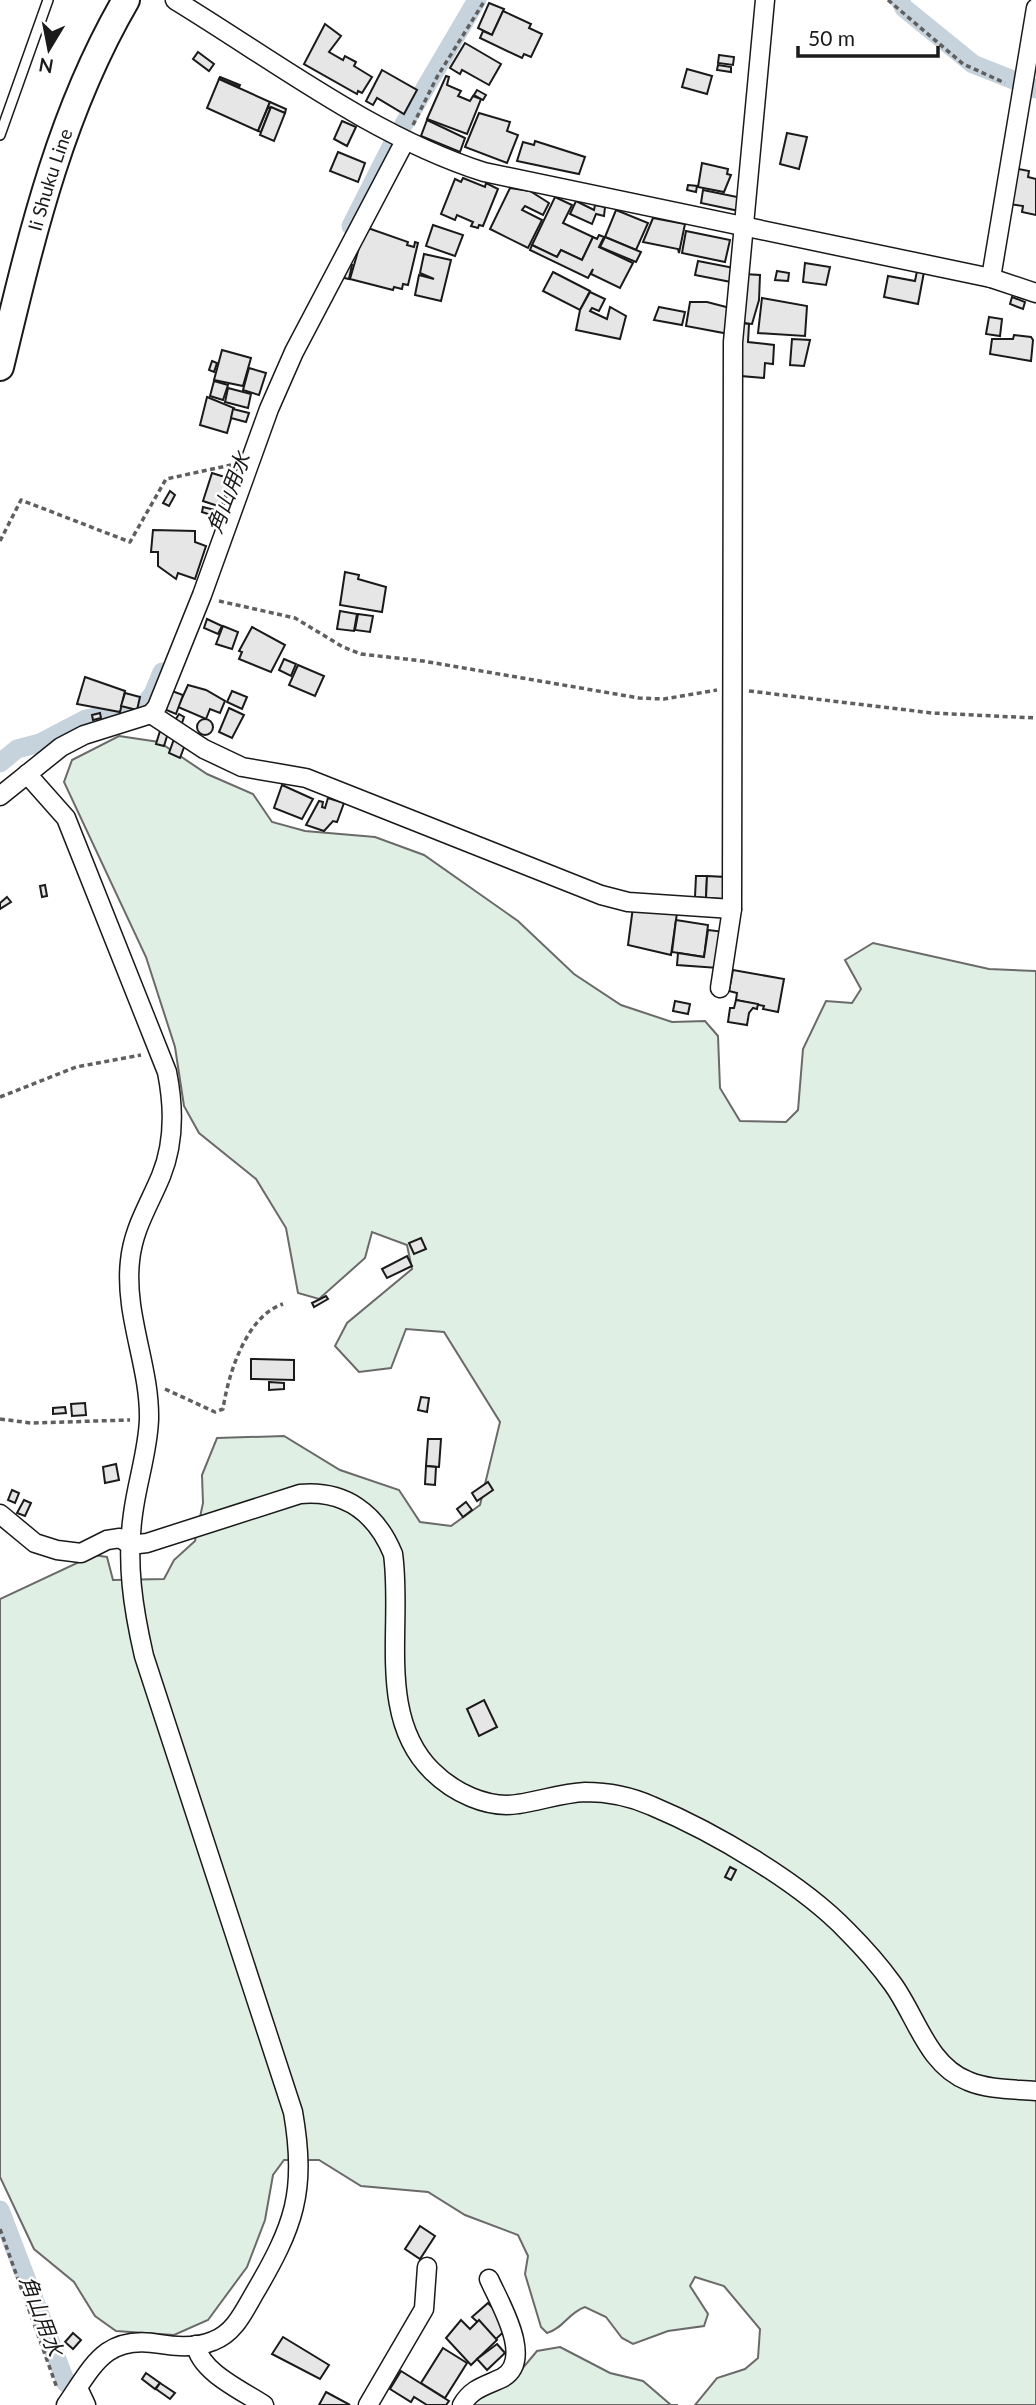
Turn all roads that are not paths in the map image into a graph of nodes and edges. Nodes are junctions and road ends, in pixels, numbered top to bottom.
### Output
1 (48, 0) edge
2 (126, 0) edge
3 (175, 0) edge
4 (765, 0) edge
5 (1036, 8) edge
6 (0, 135) edge
7 (405, 141) junction
8 (745, 225) junction
9 (991, 278) junction
10 (1036, 293) edge
11 (0, 367) edge
12 (151, 714) junction
13 (27, 774) junction
14 (0, 796) edge
15 (732, 909) junction
16 (720, 988) dead end
17 (0, 1514) edge
18 (130, 1545) junction
19 (1036, 2091) edge
20 (427, 2267) dead end
21 (489, 2279) dead end
22 (196, 2346) junction
23 (78, 2388) junction
24 (62, 2400) edge
25 (86, 2405) edge
26 (264, 2405) edge
27 (368, 2405) edge
28 (462, 2405) edge

1 - 6 lane
2 - 11 main road, Ii Shuku Line
3 - 7 street
4 - 8 street
5 - 9 street
7 - 8 street
7 - 12 street
8 - 9 street
8 - 15 street
9 - 10 street
12 - 13 street
12 - 15 street
13 - 14 street
13 - 18 street
15 - 16 street
17 - 18 street
18 - 19 street
18 - 22 street
20 - 27 street
21 - 28 street
22 - 23 street
22 - 26 street
23 - 24 street
23 - 25 street

